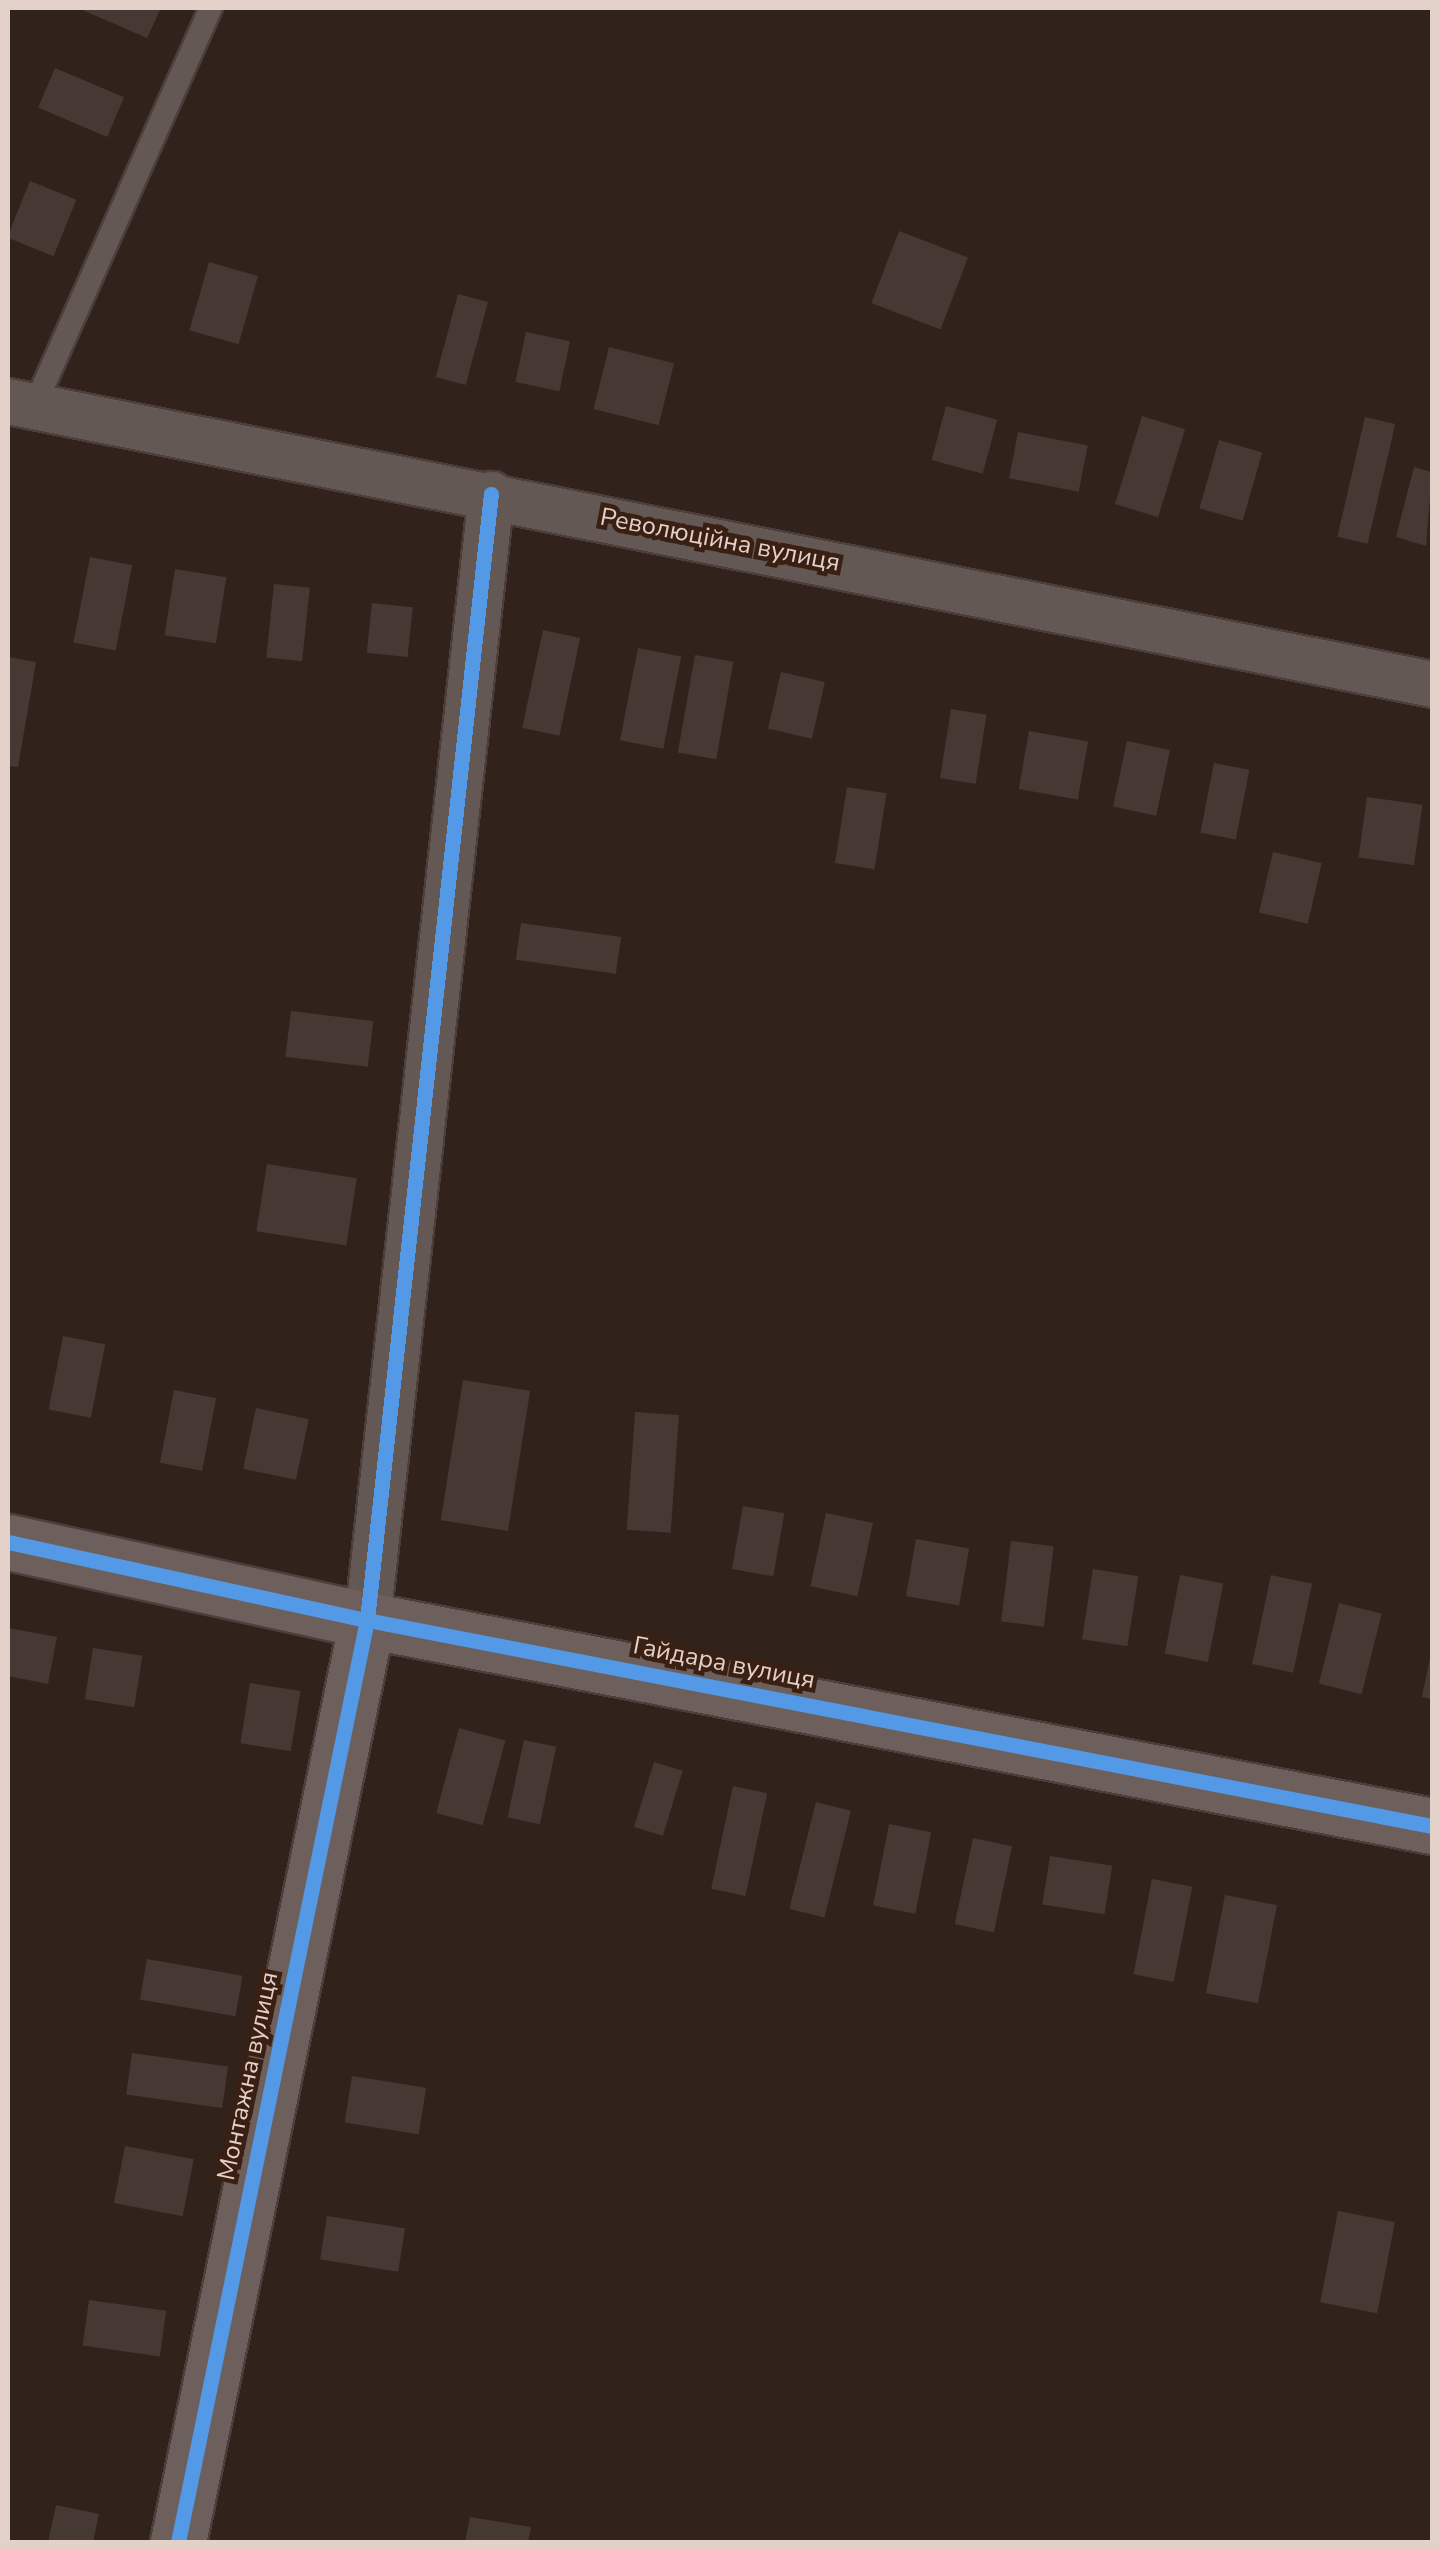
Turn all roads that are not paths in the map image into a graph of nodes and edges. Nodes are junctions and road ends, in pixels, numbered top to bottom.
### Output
1 (210, 8) edge
2 (21, 404) edge
3 (490, 494) junction
4 (1432, 684) edge
5 (8, 1542) edge
6 (367, 1620) junction
7 (1432, 1826) edge
8 (178, 2542) edge

1 - 2 lane
2 - 3 street, Революційна вулиця
3 - 4 street, Революційна вулиця
3 - 6 street
5 - 6 street, Гайдара вулиця
6 - 7 street, Гайдара вулиця
6 - 8 street, Монтажна вулиця

